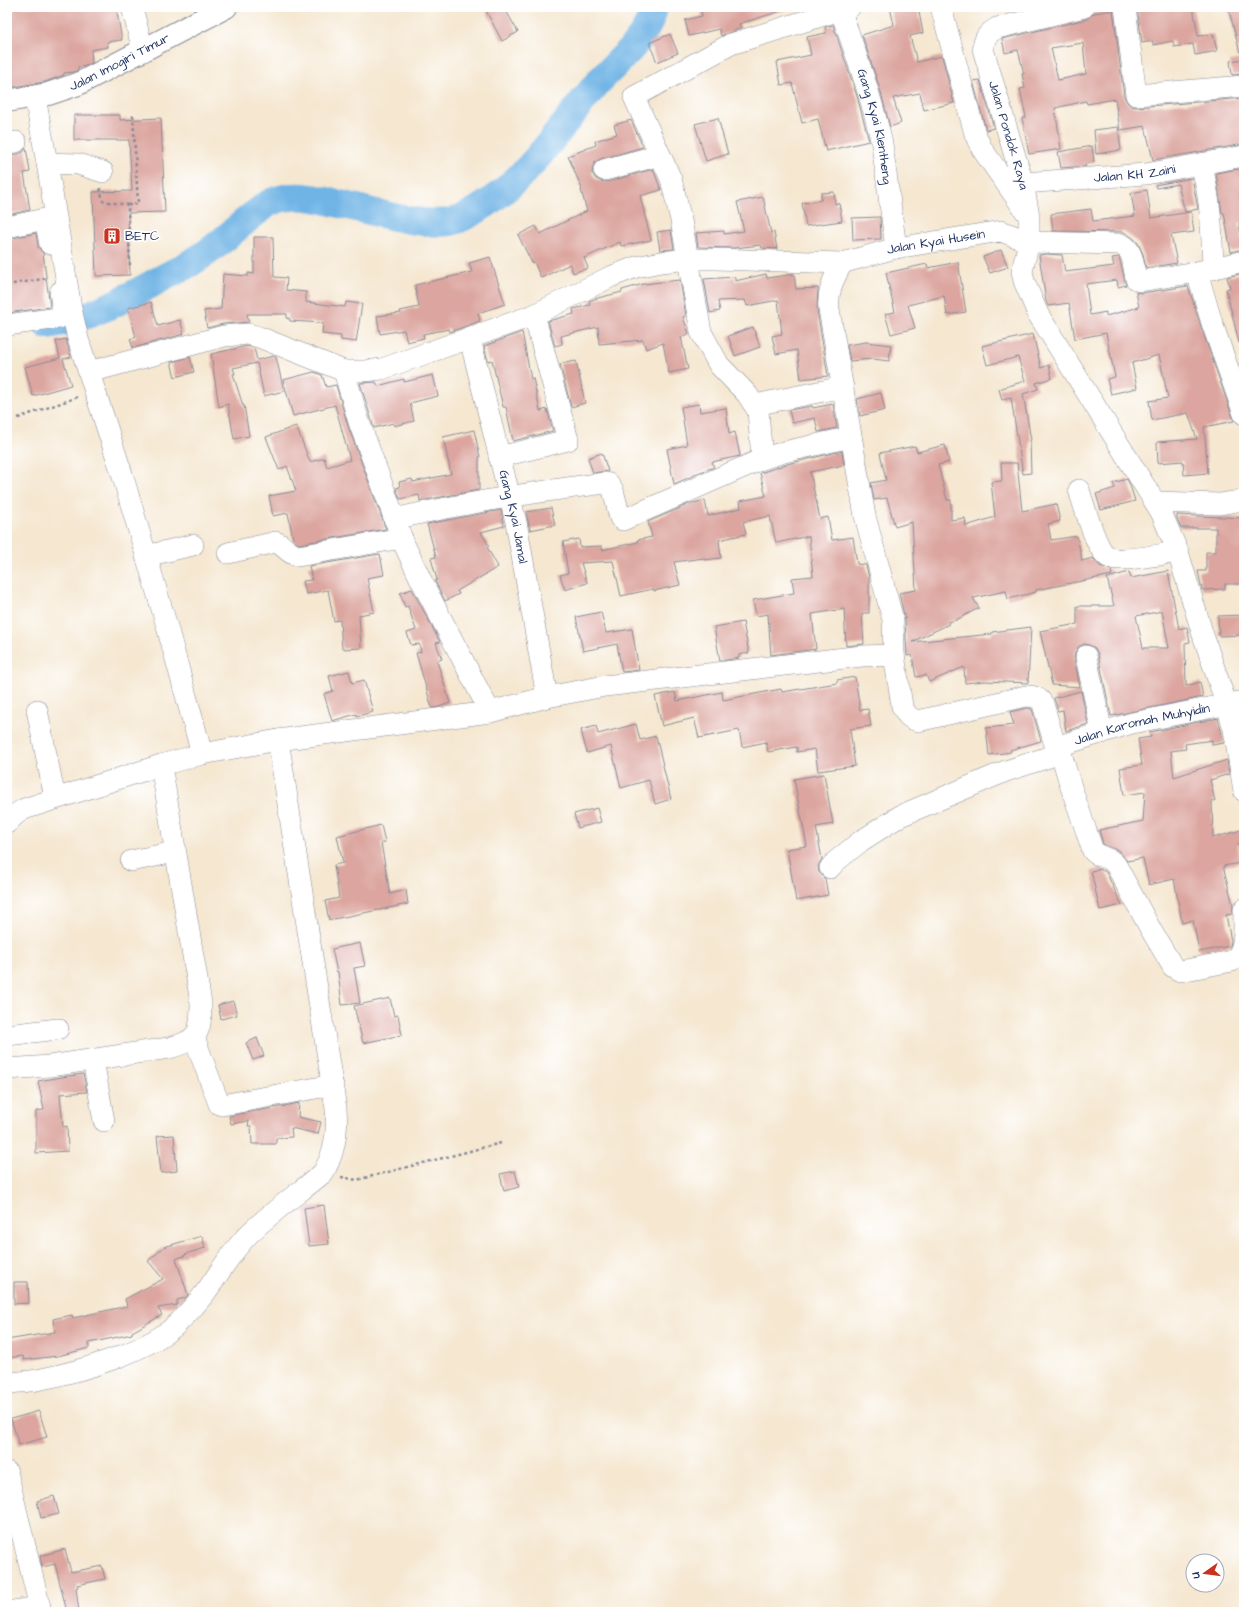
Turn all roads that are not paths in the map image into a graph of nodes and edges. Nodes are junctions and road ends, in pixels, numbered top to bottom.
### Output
1 (132, 7) edge
2 (226, 7) edge
3 (941, 7) edge
4 (1084, 7) edge
5 (1125, 7) edge
6 (845, 8) edge
7 (143, 51) junction
8 (1244, 86) edge
9 (35, 97) junction
10 (7, 101) edge
11 (660, 155) junction
12 (1244, 156) edge
13 (48, 163) junction
14 (1201, 164) junction
15 (604, 170) dead end
16 (100, 171) road end
17 (1023, 183) junction
18 (1029, 216) junction
19 (7, 227) edge
20 (1028, 242) junction
21 (896, 248) junction
22 (689, 259) junction
23 (1244, 261) edge
24 (842, 263) junction
25 (1205, 270) junction
26 (534, 316) junction
27 (7, 325) edge
28 (470, 338) junction
29 (344, 371) junction
30 (92, 381) junction
31 (843, 386) junction
32 (755, 405) junction
33 (1244, 414) edge
34 (851, 437) junction
35 (499, 457) junction
36 (762, 459) junction
37 (1079, 490) dead end
38 (509, 496) junction
39 (1244, 500) edge
40 (1154, 502) junction
41 (398, 529) junction
42 (193, 545) dead end
43 (1178, 552) junction
44 (228, 553) dead end
45 (146, 556) junction
46 (894, 655) junction
47 (1086, 656) dead end
48 (547, 697) junction
49 (1235, 703) edge
50 (37, 710) dead end
51 (490, 712) junction
52 (1102, 733) junction
53 (278, 740) junction
54 (1060, 750) junction
55 (202, 754) junction
56 (161, 765) junction
57 (1244, 791) edge
58 (55, 798) junction
59 (7, 823) edge
60 (176, 852) junction
61 (131, 861) dead end
62 (830, 868) dead end
63 (1244, 909) edge
64 (58, 1029) dead end
65 (7, 1035) edge
66 (194, 1037) junction
67 (93, 1060) junction
68 (7, 1069) edge
69 (333, 1085) junction
70 (104, 1121) dead end
71 (7, 1383) edge
72 (7, 1472) edge
73 (41, 1609) edge
74 (7, 1612) edge

1 - 7 street
2 - 7 main road, Jalan Imogiri Timur
3 - 18 street
4 - 17 street, Jalan Pondok Raya
5 - 8 street
6 - 11 street
6 - 21 street, Gang Kyai Klentheng
7 - 9 main road, Jalan Imogiri Timur
9 - 10 main road, Jalan Imogiri Timur
9 - 13 street
11 - 15 street
11 - 22 street
12 - 14 street, Jalan KH Zaini
13 - 16 street
13 - 30 street
14 - 17 street, Jalan KH Zaini
14 - 25 street
17 - 18 street, Jalan Pondok Raya
18 - 20 street, Jalan Pondok Raya
19 - 27 street
20 - 21 street, Jalan Kyai Husein
20 - 25 street, Jalan Kyai Husein
20 - 40 street, Jalan Pondok Raya
21 - 24 street, Jalan Kyai Husein
22 - 24 street, Jalan Kyai Husein
22 - 26 street, Jalan Kyai Husein
22 - 32 street
23 - 25 street
24 - 31 street
25 - 33 street
26 - 28 street, Jalan Kyai Husein
26 - 35 street
28 - 29 street, Jalan Kyai Husein
28 - 35 street, Gang Kyai Jamal
29 - 30 street
29 - 41 street
30 - 45 street
31 - 32 street
31 - 34 street
32 - 36 street
34 - 36 street
34 - 46 street
35 - 38 street, Gang Kyai Jamal
36 - 38 street
37 - 43 street
38 - 41 street
38 - 48 street, Gang Kyai Jamal
39 - 40 street
40 - 43 street, Jalan Pondok Raya
41 - 44 street
41 - 51 street
42 - 45 street
43 - 49 street, Jalan Pondok Raya
45 - 55 street
46 - 48 street
46 - 54 street
47 - 52 street
48 - 51 street
49 - 52 street, Jalan Karomah Muhyidin
49 - 57 street, Jalan Pondok Raya
50 - 58 street
51 - 53 street
52 - 54 street, Jalan Karomah Muhyidin
53 - 55 street
53 - 69 street
54 - 62 street, Jalan Karomah Muhyidin
54 - 63 street
55 - 56 street
56 - 58 street
56 - 60 street
58 - 59 street
60 - 61 street
60 - 66 street
64 - 65 street
66 - 67 street
66 - 69 street
67 - 68 street
67 - 70 street
69 - 71 street
72 - 73 street
73 - 74 street

